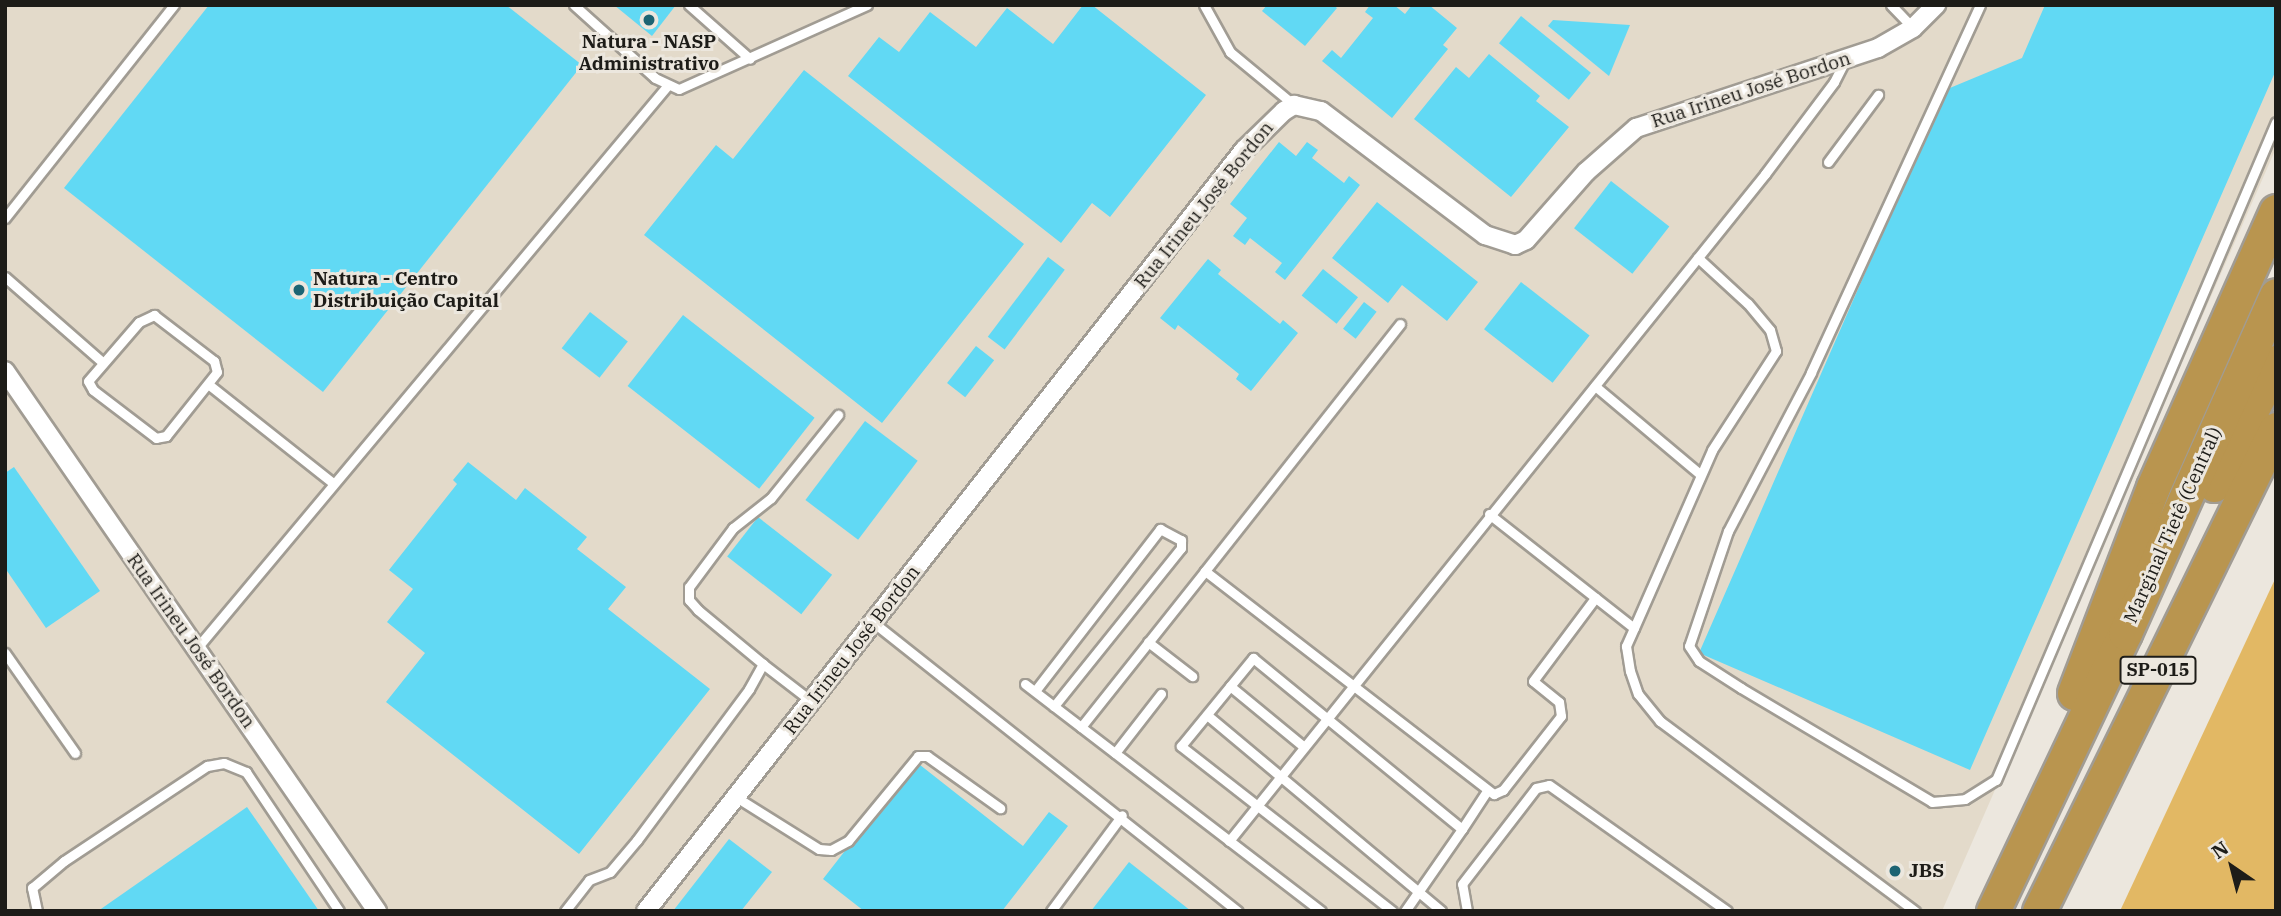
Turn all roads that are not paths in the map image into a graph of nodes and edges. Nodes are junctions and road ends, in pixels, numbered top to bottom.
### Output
1 (174, 5) edge
2 (574, 5) edge
3 (689, 5) edge
4 (839, 5) edge
5 (867, 5) edge
6 (1204, 5) edge
7 (1891, 5) edge
8 (1936, 5) edge
9 (1980, 5) edge
10 (849, 13) junction
11 (1913, 28) junction
12 (750, 59) junction
13 (1845, 60) junction
14 (667, 86) junction
15 (1878, 95) dead end
16 (1294, 106) junction
17 (2276, 121) edge
18 (1828, 162) dead end
19 (2276, 211) edge
20 (5, 218) edge
21 (1698, 258) junction
22 (5, 277) edge
23 (2276, 295) edge
24 (1400, 324) dead end
25 (102, 362) junction
26 (2276, 362) edge
27 (5, 371) edge
28 (208, 384) junction
29 (1595, 386) junction
30 (838, 415) dead end
31 (2276, 429) edge
32 (1700, 474) junction
33 (333, 484) junction
34 (1489, 514) junction
35 (1205, 571) junction
36 (1595, 598) junction
37 (874, 623) junction
38 (1634, 628) junction
39 (2125, 633) junction
40 (1148, 642) junction
41 (197, 649) junction
42 (5, 653) edge
43 (763, 664) junction
44 (1192, 676) dead end
45 (1026, 684) dead end
46 (1230, 686) junction
47 (1354, 686) junction
48 (1035, 691) junction
49 (1161, 694) dead end
50 (812, 702) junction
51 (1055, 706) junction
52 (1207, 715) junction
53 (1325, 719) junction
54 (1081, 727) junction
55 (1304, 747) junction
56 (75, 753) dead end
57 (1115, 753) junction
58 (2068, 755) junction
59 (1280, 777) junction
60 (1487, 791) junction
61 (736, 797) junction
62 (1259, 807) junction
63 (1000, 808) dead end
64 (1122, 815) junction
65 (1462, 829) junction
66 (1229, 841) junction
67 (1418, 893) junction
68 (37, 911) edge
69 (339, 911) edge
70 (377, 911) edge
71 (565, 911) edge
72 (646, 911) edge
73 (1051, 911) edge
74 (1238, 911) edge
75 (1321, 911) edge
76 (1392, 911) edge
77 (1405, 911) edge
78 (1441, 911) edge
79 (1467, 911) edge
80 (1727, 911) edge
81 (1915, 911) edge
82 (1993, 911) edge
83 (2039, 911) edge

1 - 20 lane
2 - 14 lane
3 - 12 lane
4 - 10 lane
5 - 10 lane
6 - 16 lane
7 - 11 lane
8 - 11 street, Rua Irineu José Bordon
9 - 17 lane
10 - 12 lane
11 - 13 street, Rua Irineu José Bordon
12 - 14 lane
13 - 16 street, Rua Irineu José Bordon
13 - 21 lane
14 - 33 lane
15 - 18 lane
16 - 37 street, Rua Irineu José Bordon
19 - 58 highway
21 - 29 lane
21 - 32 lane
22 - 25 lane
23 - 39 highway, Marginal Tietê (Central)
24 - 35 lane
25 - 28 lane
25 - 28 lane
26 - 39 highway
27 - 41 street, Rua Irineu José Bordon
28 - 33 lane
29 - 32 lane
29 - 34 lane
30 - 43 lane
31 - 83 highway, SP-015
32 - 38 lane
33 - 41 lane
34 - 36 lane
34 - 47 lane
35 - 40 lane
35 - 47 lane
36 - 38 lane
36 - 60 lane
37 - 50 street, Rua Irineu José Bordon
37 - 64 lane
38 - 81 lane
39 - 58 highway, Marginal Tietê (Central)
40 - 44 lane
40 - 54 lane
41 - 70 street, Rua Irineu José Bordon
42 - 56 lane
43 - 50 lane
43 - 71 lane
45 - 48 lane
46 - 52 lane
46 - 53 lane
46 - 55 lane
47 - 53 lane
47 - 60 lane
48 - 51 lane
48 - 51 lane
49 - 57 lane
50 - 61 street, Rua Irineu José Bordon
51 - 54 lane
52 - 59 lane
52 - 62 lane
53 - 55 lane
53 - 65 lane
54 - 57 lane
55 - 59 lane
57 - 66 lane
58 - 82 highway, Marginal Tietê (Central)
59 - 62 lane
59 - 67 lane
60 - 65 lane
61 - 63 lane
61 - 72 street, Rua Irineu José Bordon
62 - 66 lane
62 - 76 lane
64 - 73 lane
64 - 74 lane
65 - 67 lane
66 - 75 lane
67 - 77 lane
67 - 78 lane
68 - 69 lane
79 - 80 lane

